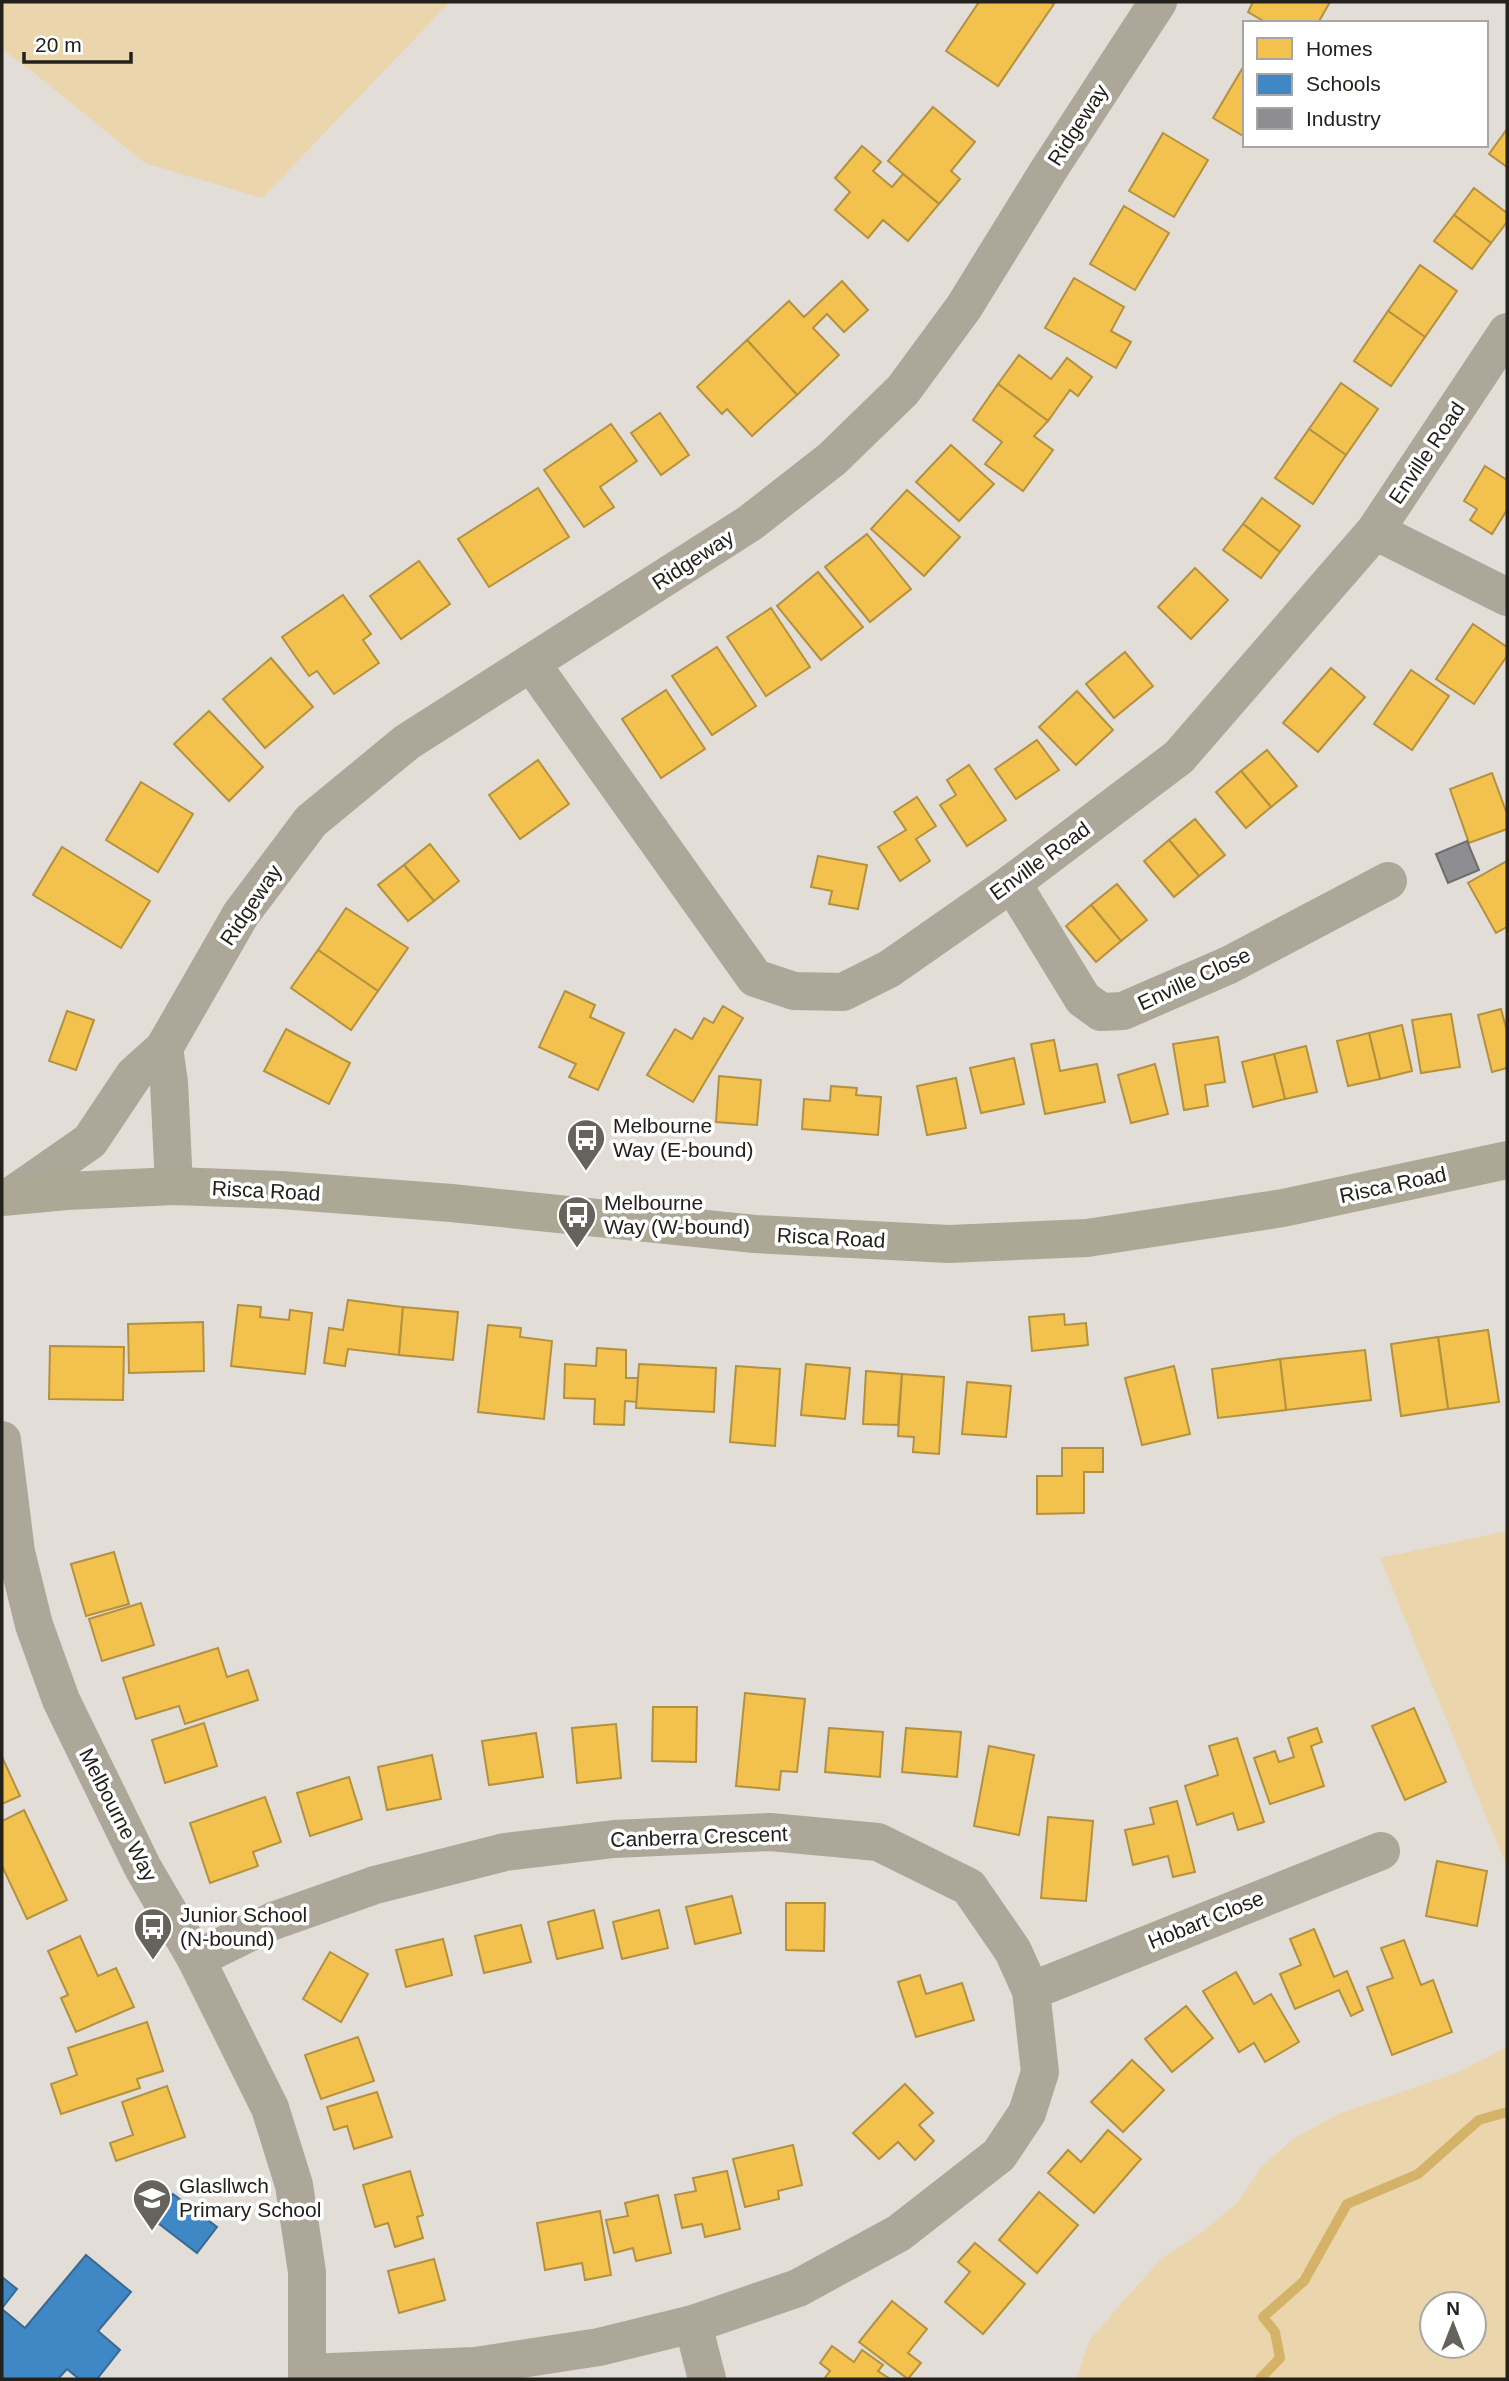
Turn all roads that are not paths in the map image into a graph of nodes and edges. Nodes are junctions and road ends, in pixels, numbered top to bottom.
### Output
1 (1158, 2) edge
2 (1507, 332) edge
3 (1375, 531) junction
4 (1507, 597) edge
5 (531, 663) junction
6 (1388, 881) dead end
7 (1012, 883) junction
8 (164, 1048) junction
9 (1507, 1160) edge
10 (174, 1186) junction
11 (6, 1197) edge
12 (2, 1440) edge
13 (1381, 1851) dead end
14 (196, 1959) junction
15 (1031, 1991) junction
16 (693, 2324) junction
17 (307, 2376) edge
18 (708, 2379) edge

1 - 5 street, Ridgeway
2 - 3 street, Enville Road
3 - 4 street
3 - 7 street, Enville Road
5 - 7 street, Enville Road
5 - 8 street, Ridgeway
6 - 7 street, Enville Close
8 - 10 street
8 - 11 street, Ridgeway
9 - 10 main road, Risca Road
10 - 11 main road, Risca Road
12 - 14 street, Melbourne Way
13 - 15 street, Hobart Close
14 - 15 street, Canberra Crescent
14 - 17 street, Melbourne Way
15 - 16 street, Canberra Crescent
16 - 17 street, Canberra Crescent
16 - 18 street

